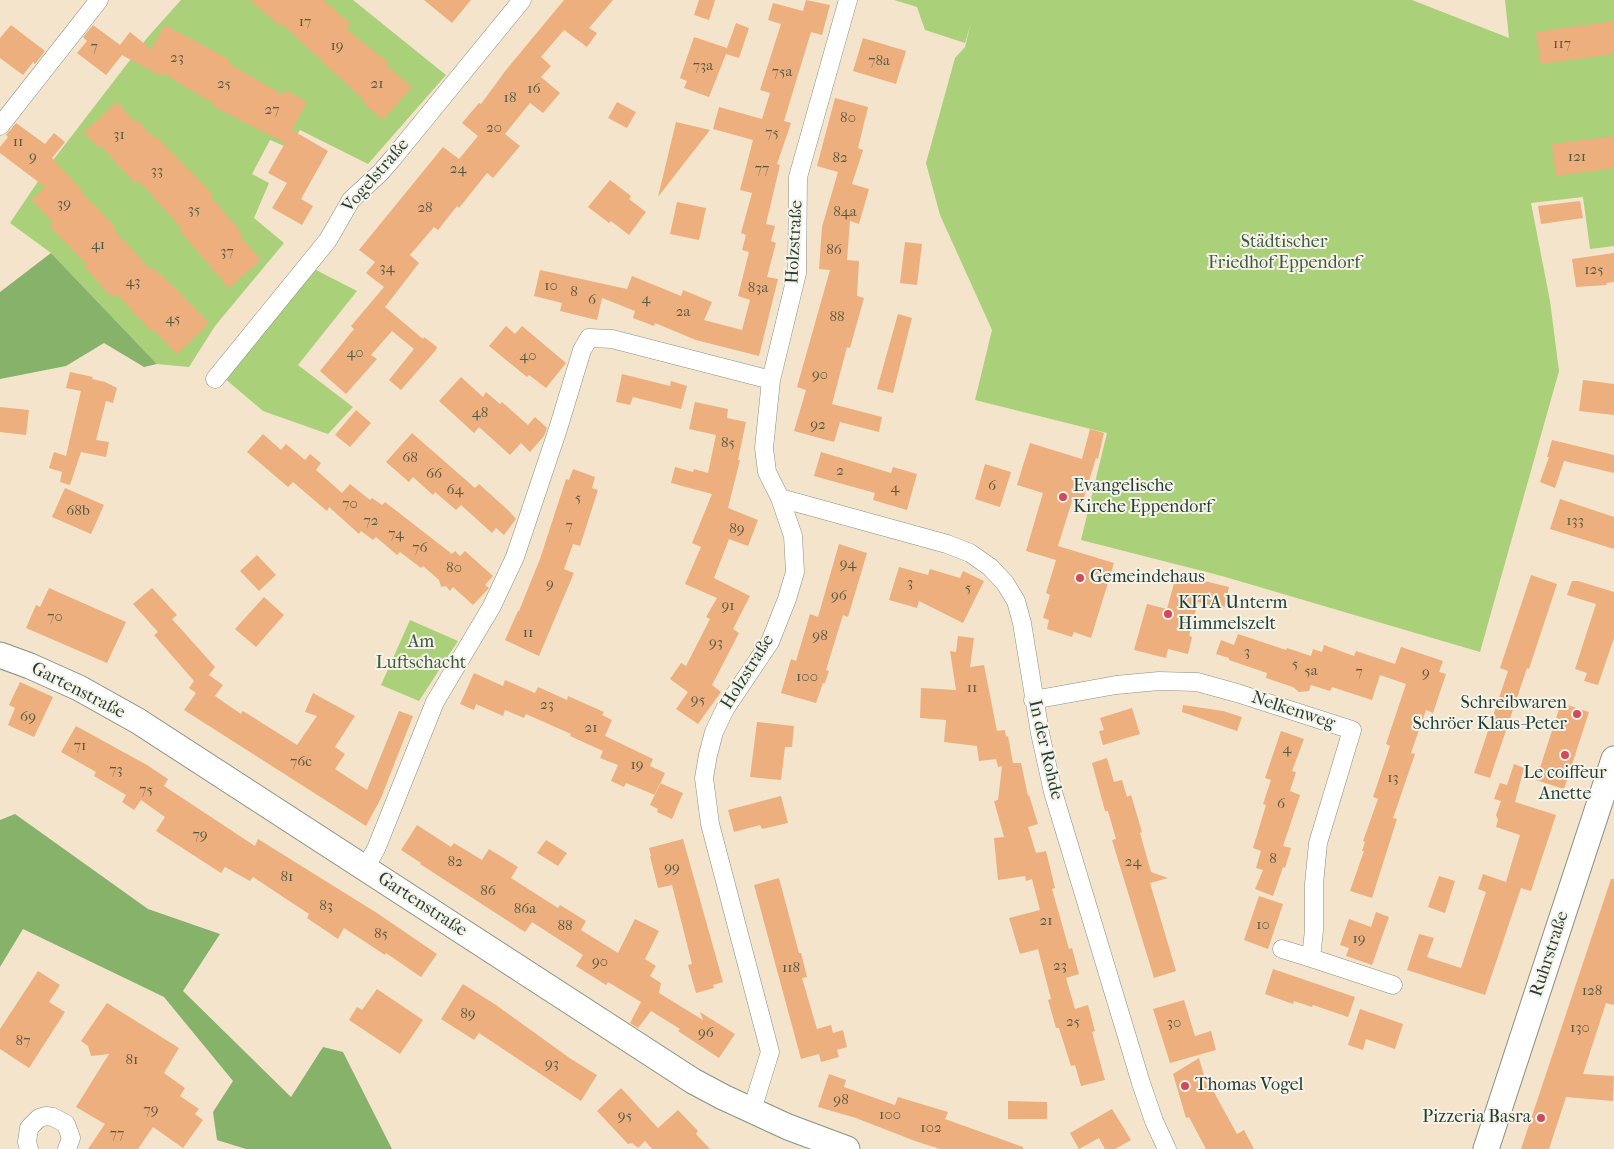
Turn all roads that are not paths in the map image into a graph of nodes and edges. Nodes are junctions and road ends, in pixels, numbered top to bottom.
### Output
1 (99, 0) edge
2 (848, 0) edge
3 (520, 1) edge
4 (0, 126) edge
5 (215, 379) dead end
6 (772, 380) junction
7 (780, 498) junction
8 (0, 655) edge
9 (1033, 700) junction
10 (1614, 759) edge
11 (365, 868) junction
12 (1282, 949) dead end
13 (1311, 958) junction
14 (1393, 985) dead end
15 (752, 1110) junction
16 (809, 1142) edge
17 (29, 1149) edge
18 (67, 1149) edge
19 (846, 1149) edge
20 (1167, 1149) edge
21 (1486, 1149) edge

1 - 4 street
2 - 6 street, Holzstraße
3 - 5 street, Vogelstraße
6 - 7 street, Holzstraße
6 - 11 street
7 - 9 street, In der Rohde
7 - 15 street, Holzstraße
8 - 11 street, Gartenstraße
9 - 13 street, Nelkenweg
9 - 20 street, In der Rohde
10 - 21 street, Ruhrstraße
11 - 15 street, Gartenstraße
12 - 13 street
13 - 14 street
15 - 16 street, Gartenstraße
16 - 19 street, Gartenstraße
17 - 18 street

